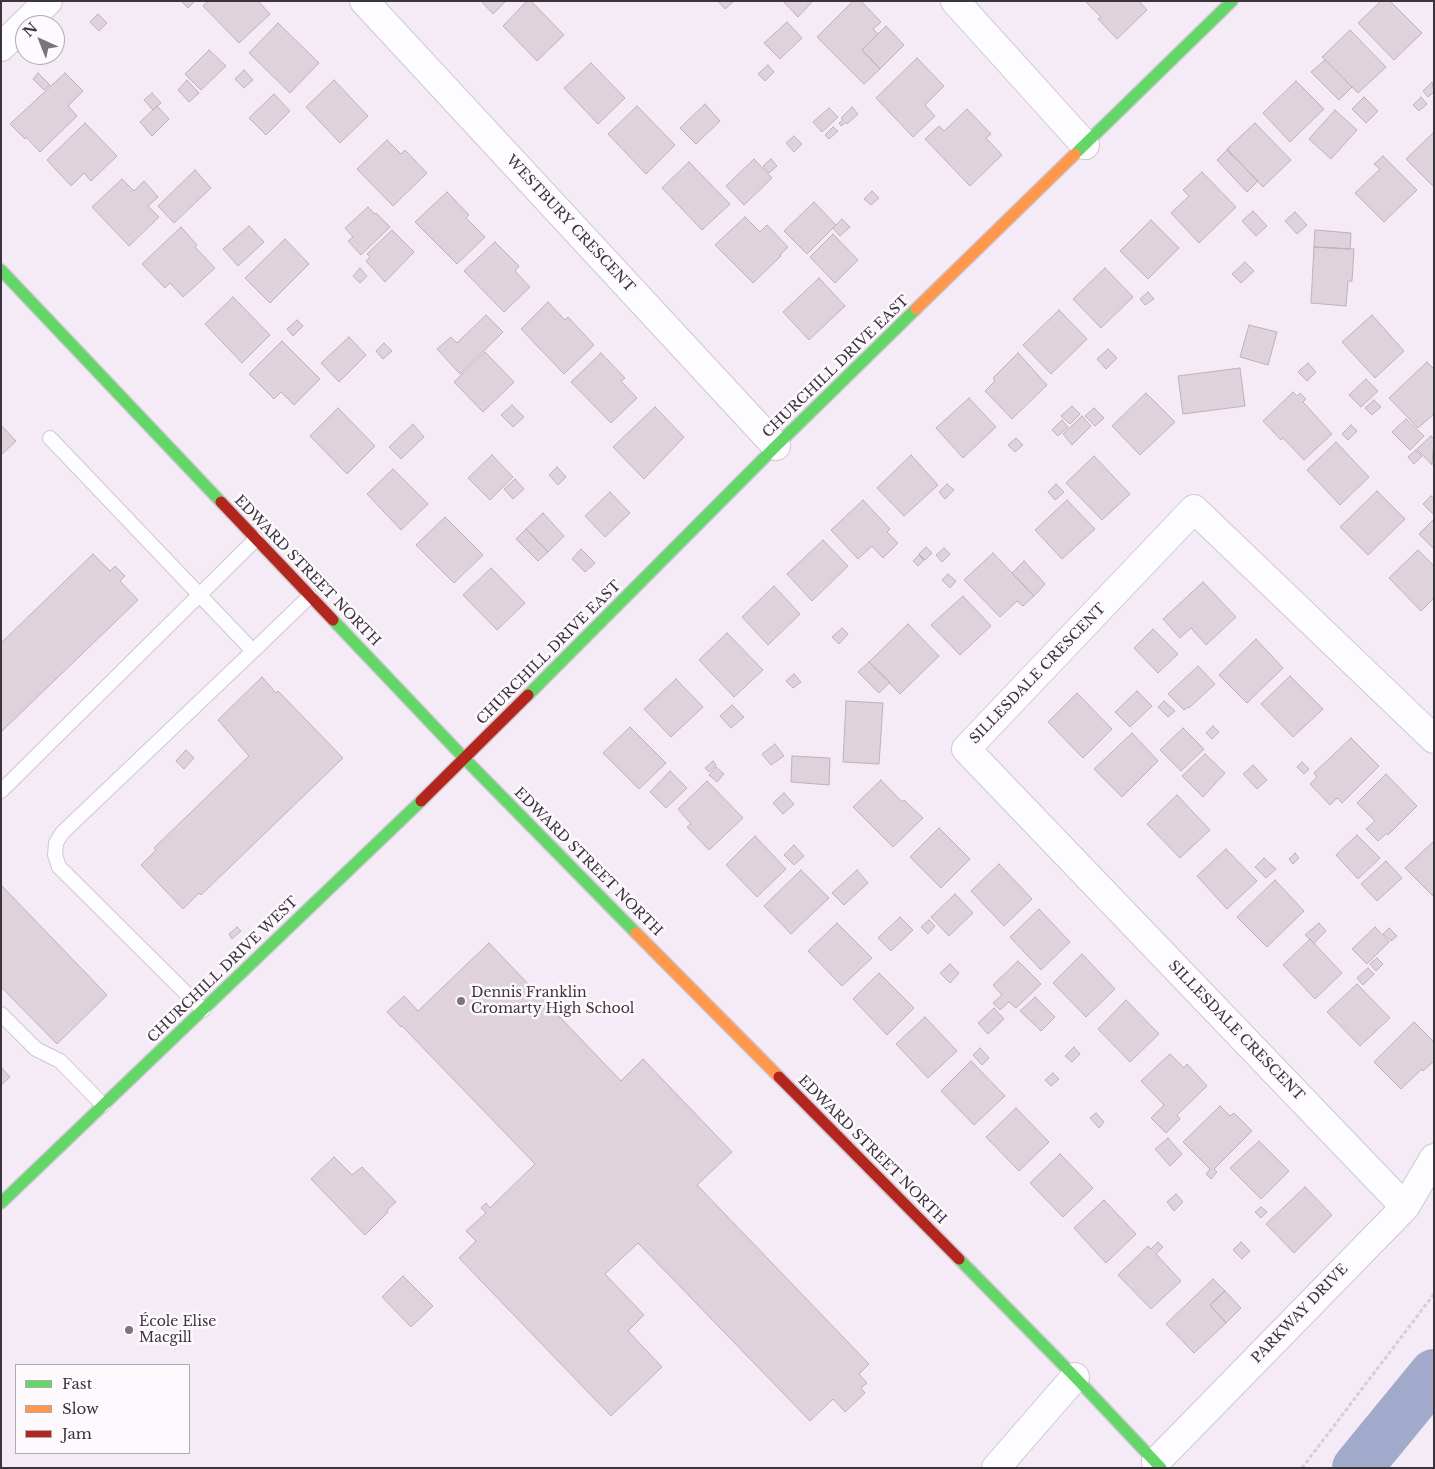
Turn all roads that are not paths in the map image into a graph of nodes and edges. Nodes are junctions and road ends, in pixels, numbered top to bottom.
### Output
1 (48, 1) edge
2 (364, 1) edge
3 (955, 1) edge
4 (1232, 1) edge
5 (1, 46) edge
6 (1085, 145) junction
7 (1, 270) edge
8 (50, 438) dead end
9 (776, 446) junction
10 (256, 539) junction
11 (200, 594) junction
12 (310, 596) junction
13 (253, 651) junction
14 (1434, 739) edge
15 (465, 759) junction
16 (1, 791) edge
17 (203, 1010) junction
18 (1, 1014) edge
19 (103, 1105) junction
20 (1434, 1158) edge
21 (1, 1202) edge
22 (1405, 1207) junction
23 (1075, 1377) junction
24 (1159, 1465) edge
25 (996, 1468) edge

1 - 5 street
2 - 9 street, WESTBURY CRESCENT
3 - 6 street
4 - 6 street, CHURCHILL DRIVE EAST
6 - 9 street, CHURCHILL DRIVE EAST
7 - 10 street, EDWARD STREET NORTH
8 - 11 lane
9 - 15 street, CHURCHILL DRIVE EAST
10 - 11 lane
10 - 12 street, EDWARD STREET NORTH
11 - 13 lane
11 - 16 lane
12 - 13 lane
12 - 15 street, EDWARD STREET NORTH
13 - 17 lane
14 - 22 street, SILLESDALE CRESCENT
15 - 17 street, CHURCHILL DRIVE WEST
15 - 23 street, EDWARD STREET NORTH
17 - 19 street, CHURCHILL DRIVE WEST
18 - 19 lane
19 - 21 street, CHURCHILL DRIVE WEST
20 - 22 street, PARKWAY DRIVE
22 - 24 street, PARKWAY DRIVE
23 - 24 street, EDWARD STREET NORTH
23 - 25 street

